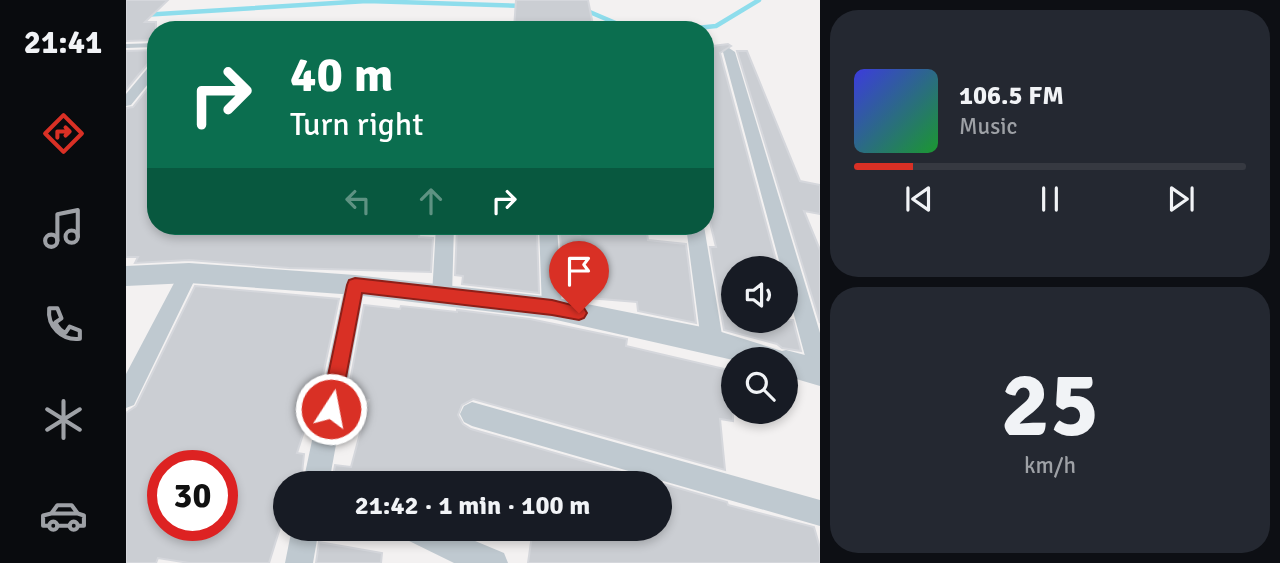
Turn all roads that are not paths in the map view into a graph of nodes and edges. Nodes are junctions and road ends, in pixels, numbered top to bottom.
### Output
1 (147, 46) edge
2 (126, 47) edge
3 (729, 52) dead end
4 (147, 77) edge
5 (147, 96) edge
6 (129, 98) edge
7 (445, 235) edge
8 (548, 235) edge
9 (696, 235) edge
10 (189, 273) junction
11 (126, 276) edge
12 (355, 285) junction
13 (442, 295) junction
14 (552, 307) junction
15 (712, 341) junction
16 (732, 347) edge
17 (798, 366) edge
18 (820, 372) edge
19 (126, 397) edge
20 (472, 414) dead end
21 (318, 471) edge
22 (820, 513) edge
23 (303, 541) edge
24 (440, 541) edge
25 (299, 563) edge
26 (494, 563) edge

1 - 2 lane
3 - 18 street
4 - 6 street
5 - 6 street
7 - 13 street
8 - 14 street
9 - 15 street
10 - 11 street
10 - 12 street
10 - 19 street
12 - 13 street
12 - 21 street
13 - 14 street
14 - 15 street
15 - 16 street
17 - 18 street
20 - 22 street
23 - 25 street
24 - 26 street

